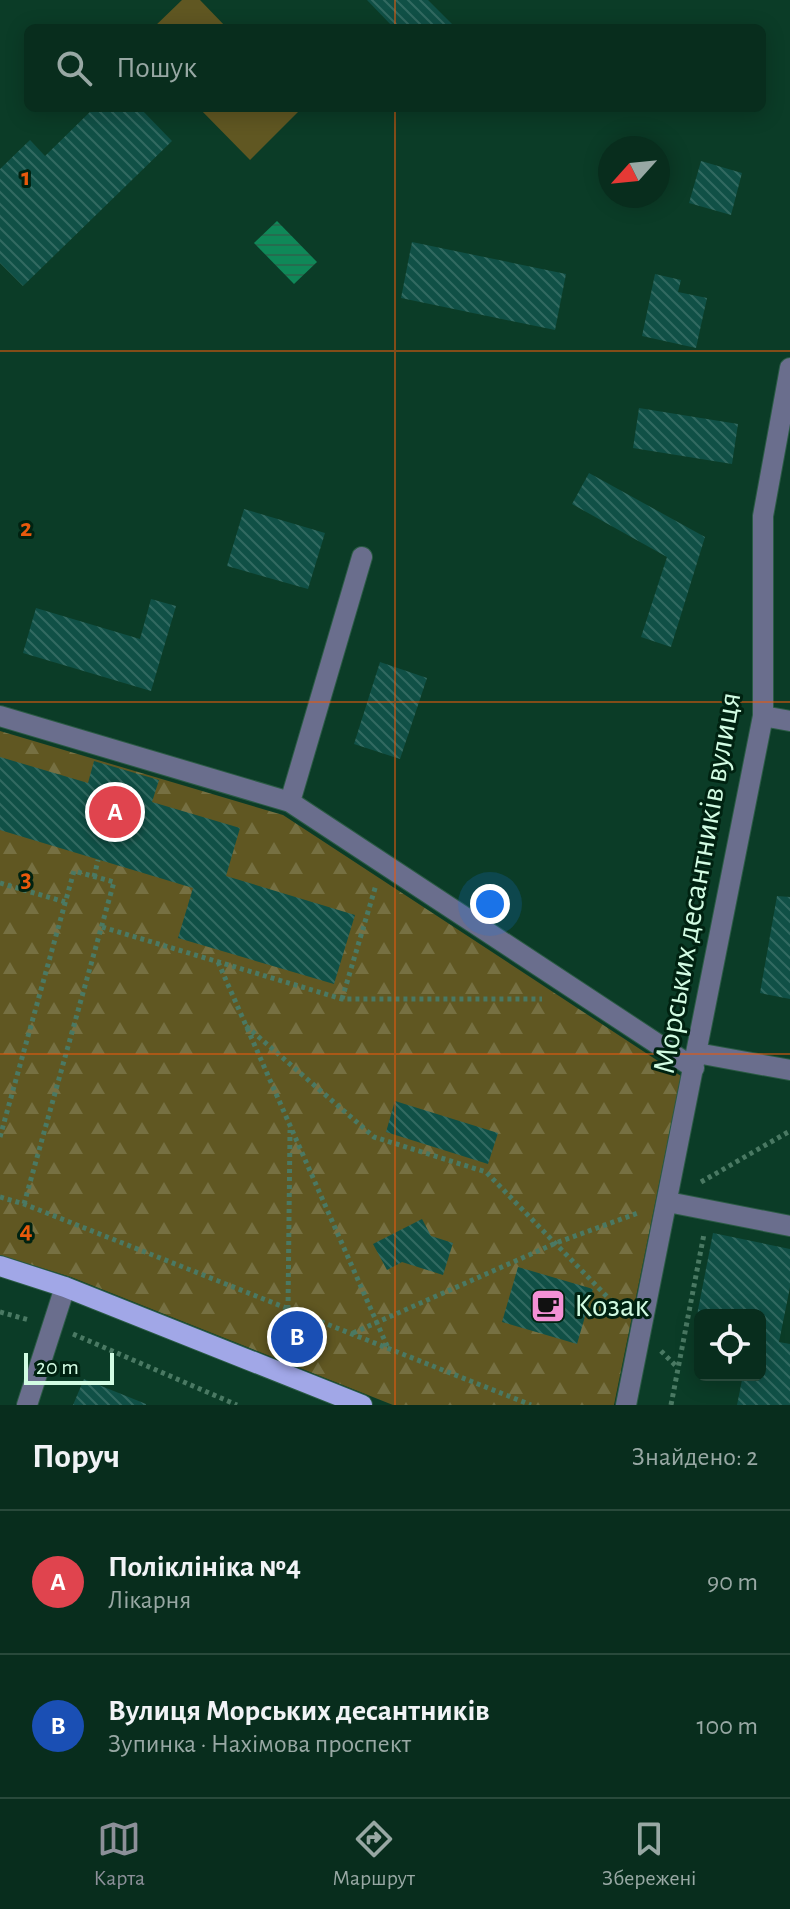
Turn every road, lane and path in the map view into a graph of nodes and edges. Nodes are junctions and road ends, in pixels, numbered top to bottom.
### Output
1 (790, 368) edge
2 (362, 557) dead end
3 (0, 716) edge
4 (763, 716) junction
5 (790, 721) edge
6 (290, 802) junction
7 (98, 860) dead end
8 (382, 863) junction
9 (94, 877) junction
10 (0, 883) edge
11 (65, 902) junction
12 (102, 927) junction
13 (218, 962) junction
14 (342, 999) junction
15 (544, 999) dead end
16 (246, 1026) junction
17 (696, 1060) junction
18 (790, 1070) edge
19 (290, 1126) junction
20 (790, 1131) edge
21 (0, 1137) edge
22 (715, 1174) junction
23 (0, 1197) edge
24 (668, 1202) junction
25 (24, 1204) junction
26 (708, 1210) junction
27 (790, 1226) edge
28 (556, 1243) junction
29 (0, 1266) edge
30 (65, 1287) junction
31 (288, 1309) junction
32 (0, 1312) edge
33 (377, 1323) junction
34 (53, 1326) junction
35 (641, 1331) junction
36 (351, 1334) junction
37 (389, 1349) junction
38 (678, 1368) junction
39 (27, 1405) edge
40 (237, 1405) edge
41 (362, 1405) edge
42 (531, 1405) edge
43 (626, 1405) edge
44 (671, 1405) edge

1 - 4 street, Морських десантників вулиця
2 - 6 street
3 - 6 street
4 - 5 street
4 - 17 street, Морських десантників вулиця
6 - 8 street
7 - 9 path
8 - 14 path
8 - 17 street
9 - 11 path
9 - 12 path
10 - 11 path
11 - 21 path
12 - 13 path
12 - 25 path
13 - 14 path
13 - 16 path
14 - 15 path
16 - 19 path
16 - 28 path
17 - 18 street
17 - 24 street, Морських десантників вулиця
19 - 31 path
19 - 33 path
20 - 22 path
22 - 24 path
22 - 26 path
23 - 25 path
24 - 26 street
24 - 28 path
24 - 35 street, Морських десантників вулиця
25 - 31 path
26 - 27 street
26 - 38 path
28 - 33 path
28 - 35 path
29 - 30 main road
30 - 34 street
30 - 41 main road
31 - 36 path
32 - 34 path
33 - 36 path
33 - 37 path
34 - 39 street
34 - 40 path
35 - 38 path
35 - 43 street, Морських десантників вулиця
36 - 37 path
37 - 42 path
38 - 44 path

